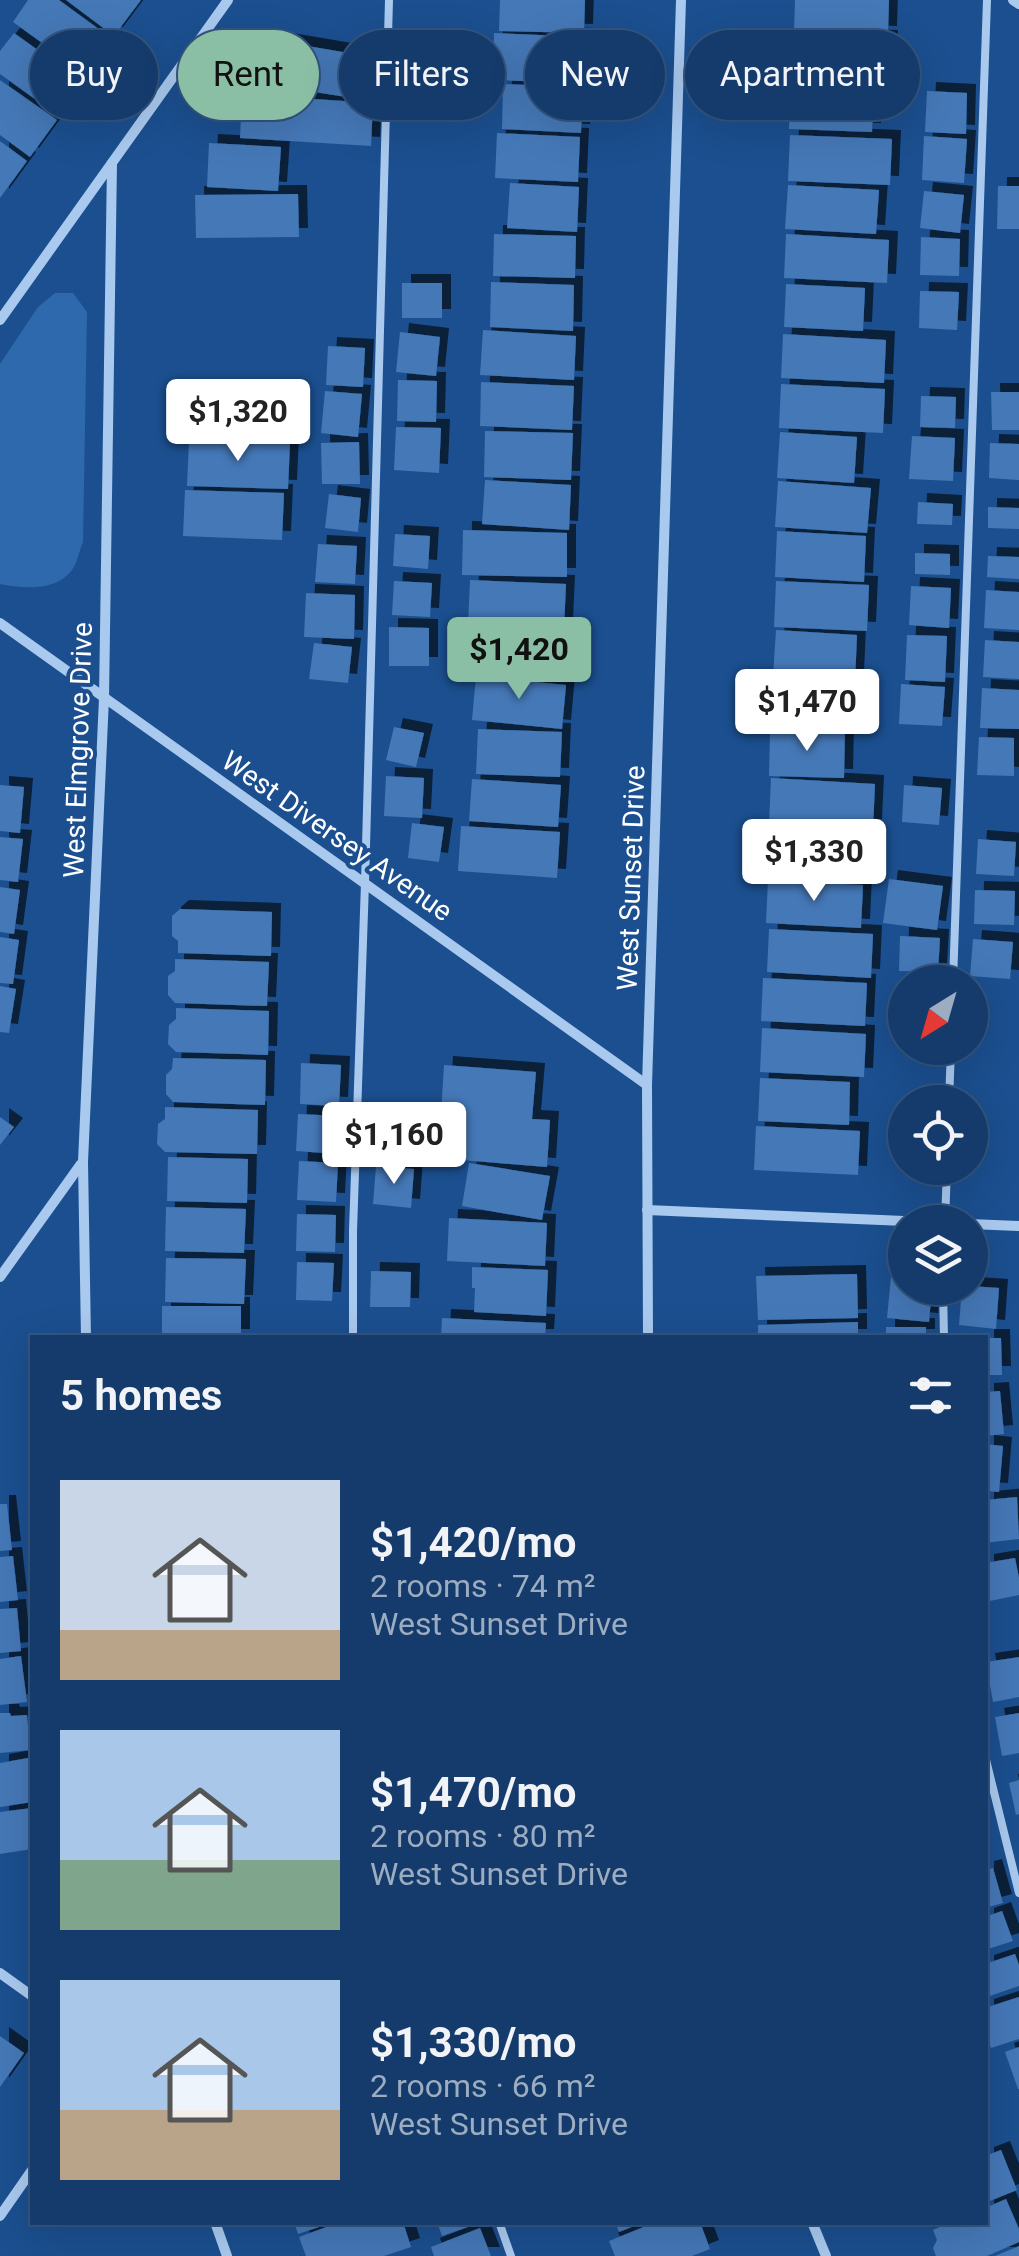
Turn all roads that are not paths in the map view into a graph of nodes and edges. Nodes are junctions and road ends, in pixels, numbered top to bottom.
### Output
1 (228, 0) edge
2 (388, 0) edge
3 (682, 0) edge
4 (987, 0) edge
5 (112, 163) junction
6 (0, 320) edge
7 (0, 623) edge
8 (104, 698) junction
9 (365, 884) junction
10 (954, 965) edge
11 (647, 1085) junction
12 (83, 1162) junction
13 (648, 1210) junction
14 (888, 1220) edge
15 (988, 1225) edge
16 (1019, 1226) edge
17 (0, 1277) edge
18 (943, 1305) edge
19 (86, 1335) edge
20 (353, 1335) edge
21 (648, 1335) edge
22 (944, 1335) edge
23 (988, 1768) edge
24 (1019, 1893) edge
25 (0, 1973) edge
26 (30, 1995) edge
27 (30, 2173) edge
28 (0, 2216) edge
29 (216, 2225) edge
30 (500, 2225) edge
31 (813, 2225) edge
32 (227, 2256) edge
33 (511, 2256) edge
34 (826, 2256) edge

1 - 5 street
2 - 9 lane
3 - 11 street, West Sunset Drive
4 - 10 lane
5 - 6 street
5 - 8 street, West Elmgrove Drive
7 - 8 street, West Diversey Avenue
8 - 9 street, West Diversey Avenue
8 - 12 street, West Elmgrove Drive
9 - 11 street, West Diversey Avenue
9 - 20 lane
11 - 13 street, West Sunset Drive
12 - 17 street
12 - 19 street, West Elmgrove Drive
13 - 14 street
13 - 21 street, West Sunset Drive
15 - 16 street
18 - 22 lane
23 - 24 lane
25 - 26 street
27 - 28 street
29 - 32 street
30 - 33 lane
31 - 34 street

